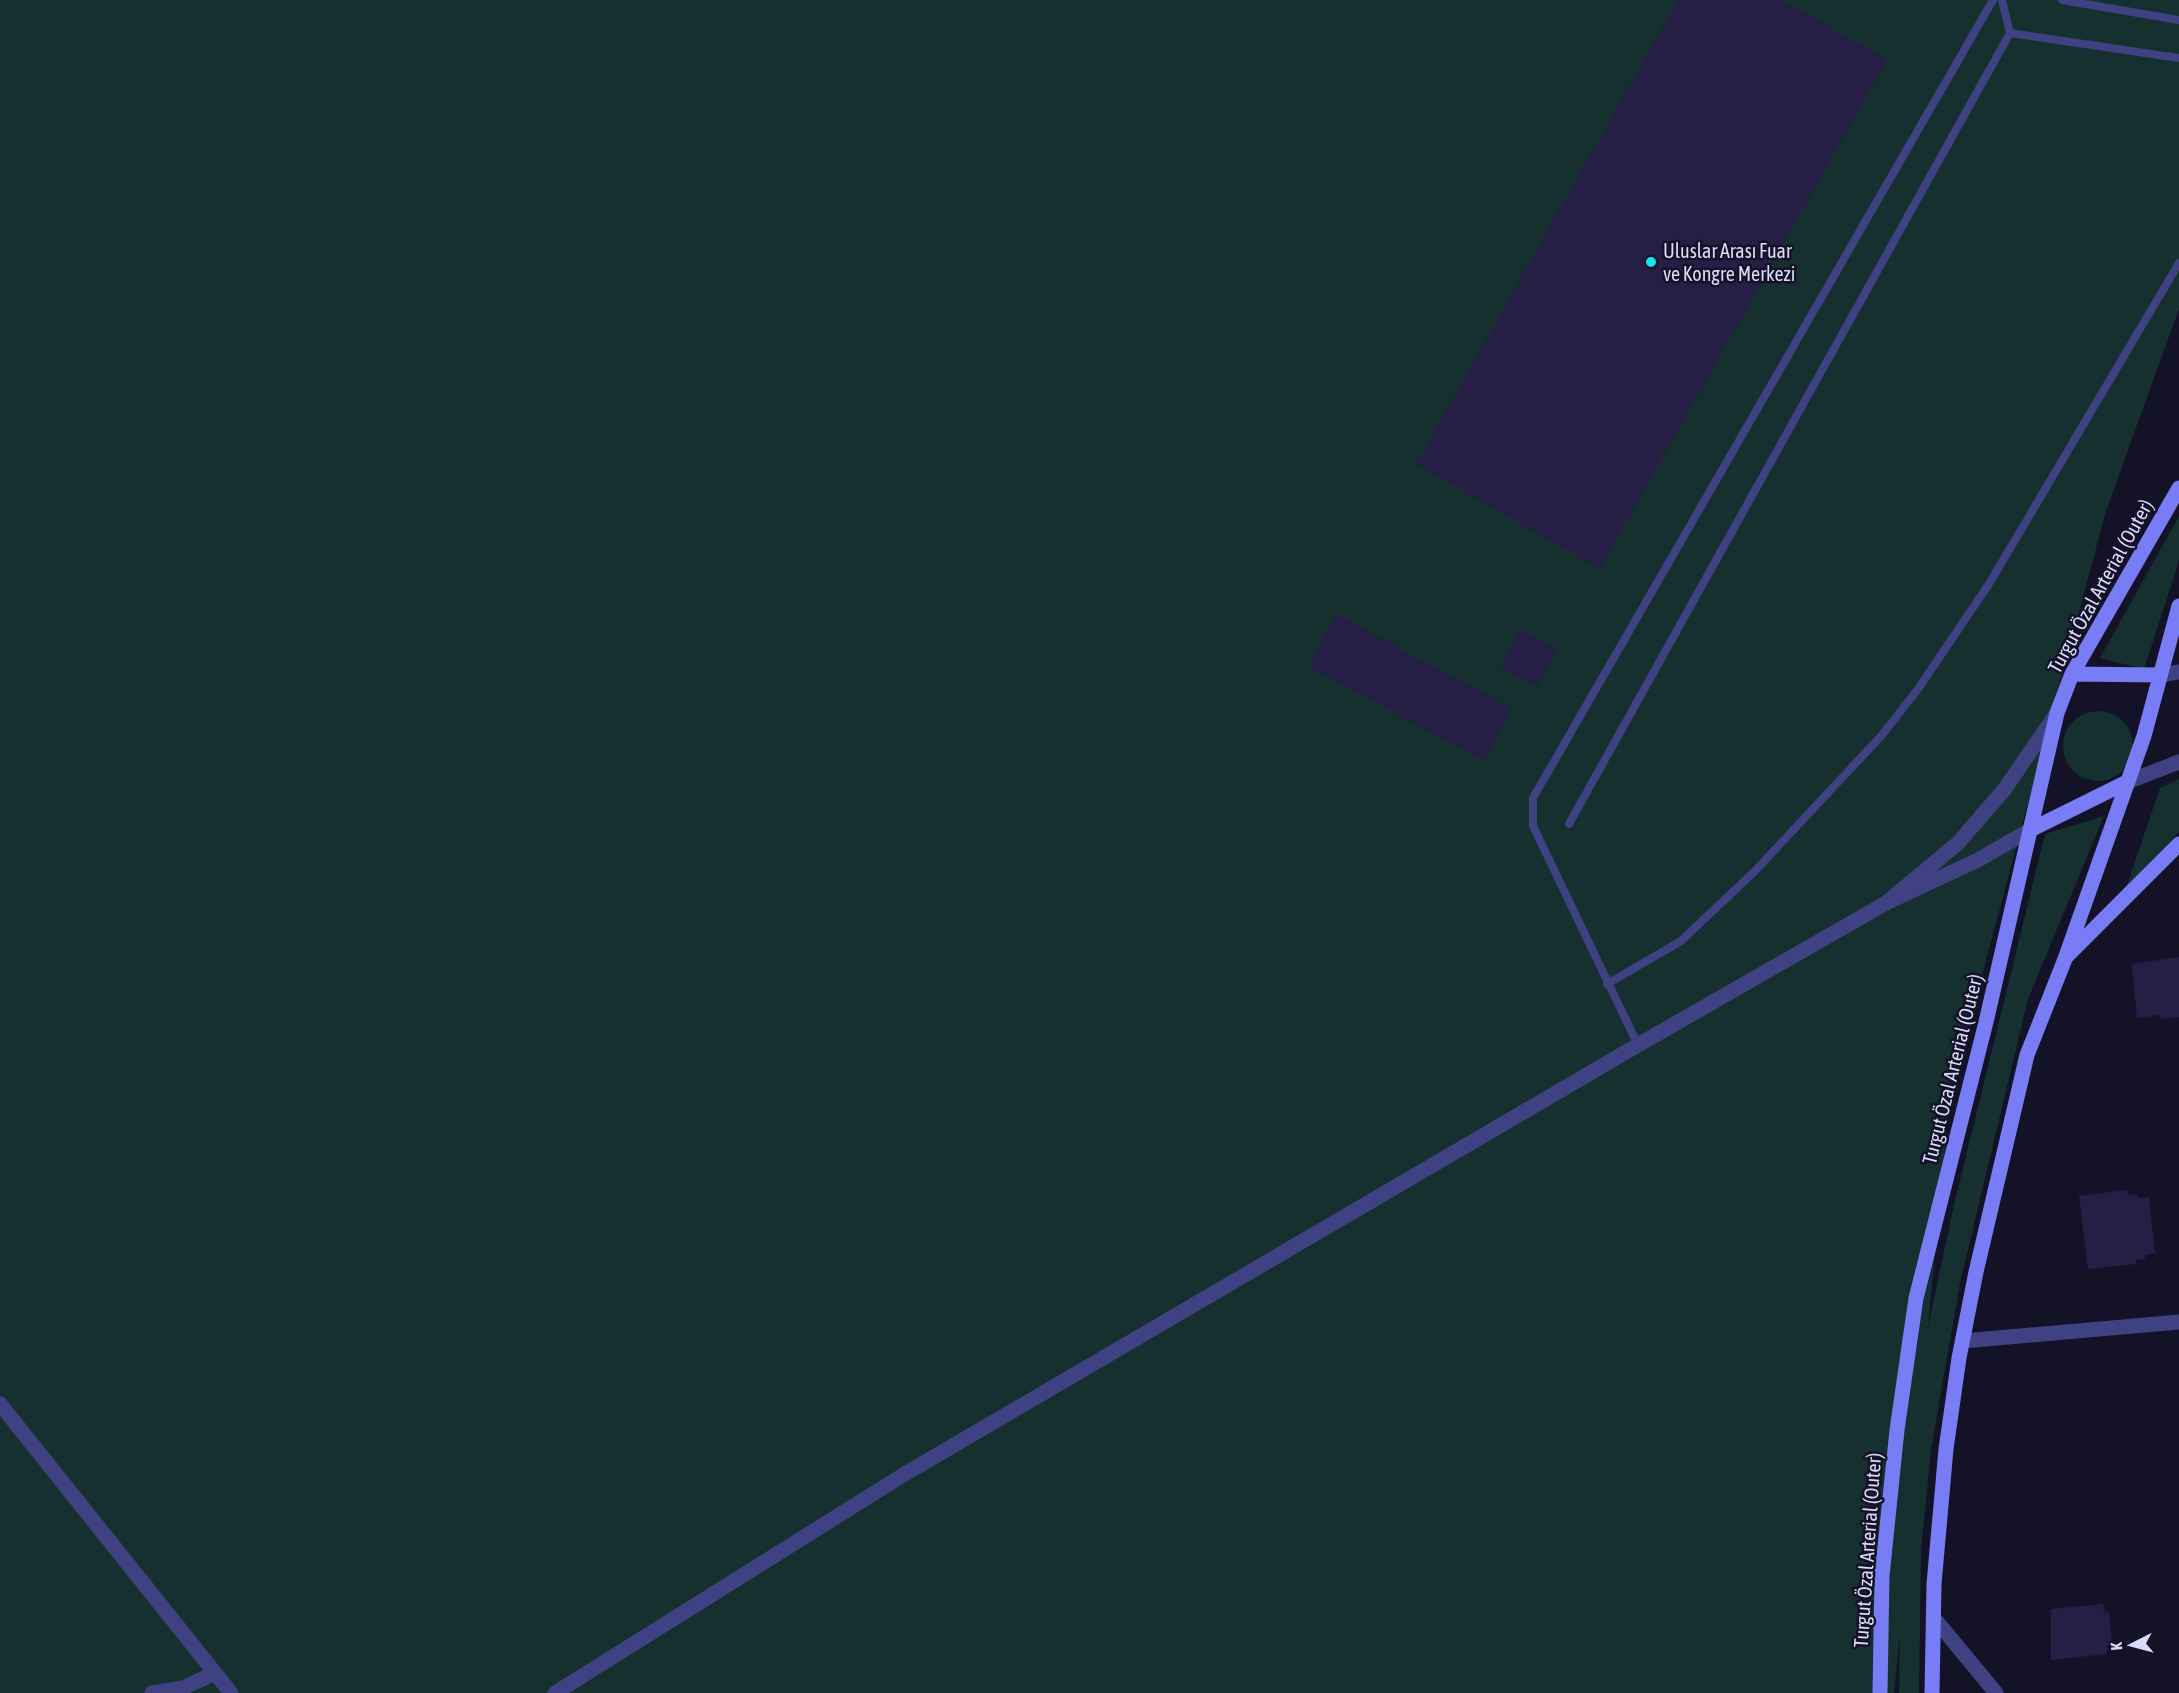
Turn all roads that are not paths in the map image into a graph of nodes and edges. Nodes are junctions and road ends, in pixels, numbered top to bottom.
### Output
1 (1993, 0) edge
2 (2002, 0) edge
3 (2061, 0) edge
4 (2179, 20) edge
5 (2010, 33) junction
6 (2179, 58) edge
7 (2179, 263) edge
8 (2179, 488) edge
9 (2179, 606) edge
10 (2179, 672) edge
11 (2072, 674) junction
12 (2160, 675) junction
13 (2057, 713) junction
14 (2179, 762) edge
15 (2127, 782) junction
16 (1569, 824) dead end
17 (2030, 830) junction
18 (2179, 844) edge
19 (1886, 903) junction
20 (2065, 958) junction
21 (1607, 984) junction
22 (1638, 1045) junction
23 (2179, 1322) edge
24 (1962, 1341) junction
25 (0, 1404) edge
26 (1934, 1618) junction
27 (215, 1673) junction
28 (152, 1693) edge
29 (231, 1693) edge
30 (555, 1693) edge
31 (1880, 1693) edge
32 (1932, 1693) edge
33 (1995, 1693) edge

1 - 21 lane
2 - 5 lane
3 - 4 lane
5 - 6 lane
5 - 16 lane
7 - 21 lane
8 - 11 main road, Turgut Özal Arterial (Outer)
9 - 12 main road
10 - 12 street
11 - 12 main road
11 - 13 main road, Turgut Özal Arterial (Outer)
12 - 15 main road
13 - 17 main road, Turgut Özal Arterial (Outer)
13 - 19 street
14 - 15 street
15 - 17 main road
15 - 20 main road
17 - 19 street
17 - 31 main road, Turgut Özal Arterial (Outer)
18 - 20 main road
19 - 22 street
20 - 24 main road
21 - 22 lane
22 - 30 street
23 - 24 street
24 - 26 main road
25 - 27 street
26 - 32 main road
26 - 33 street
27 - 28 street
27 - 29 street

